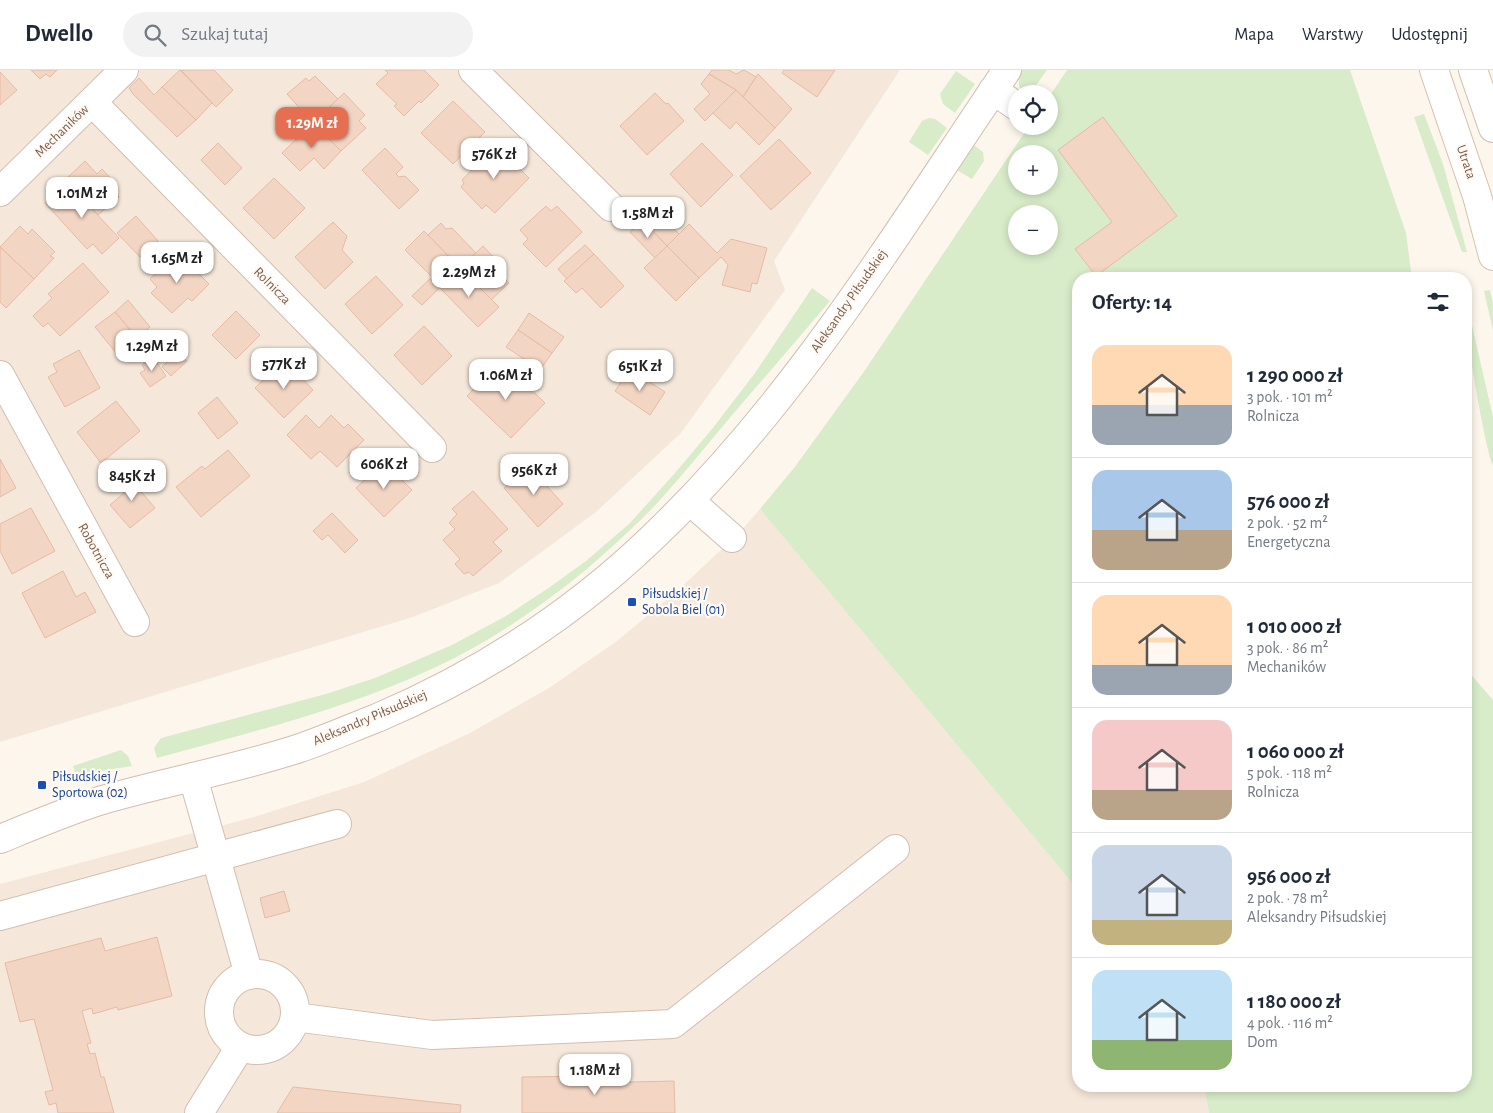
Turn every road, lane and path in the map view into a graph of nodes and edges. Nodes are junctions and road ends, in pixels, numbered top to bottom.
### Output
1 (124, 70) edge
2 (473, 70) edge
3 (1434, 70) edge
4 (1473, 70) edge
5 (1000, 80) edge
6 (1008, 93) edge
7 (92, 102) junction
8 (1493, 128) edge
9 (0, 192) edge
10 (611, 207) dead end
11 (1493, 256) edge
12 (0, 374) edge
13 (432, 448) dead end
14 (690, 501) junction
15 (732, 538) dead end
16 (135, 622) dead end
17 (193, 777) junction
18 (337, 824) dead end
19 (0, 840) edge
20 (895, 849) dead end
21 (216, 857) junction
22 (0, 916) edge
23 (248, 974) junction
24 (296, 1017) junction
25 (240, 1047) junction
26 (199, 1113) edge

1 - 7 street, Mechaników
2 - 10 street
3 - 11 street, Utrata
4 - 8 street
5 - 6 street, Aleksandry Piłsudskiej
5 - 14 street, Aleksandry Piłsudskiej
7 - 9 street, Mechaników
7 - 13 street, Rolnicza
12 - 16 street, Robotnicza
14 - 15 street
14 - 17 street, Aleksandry Piłsudskiej
17 - 19 street, Aleksandry Piłsudskiej
17 - 21 street
18 - 21 street
20 - 24 street
21 - 22 street
21 - 23 street
23 - 24 street
23 - 25 street
24 - 25 street
25 - 26 street

